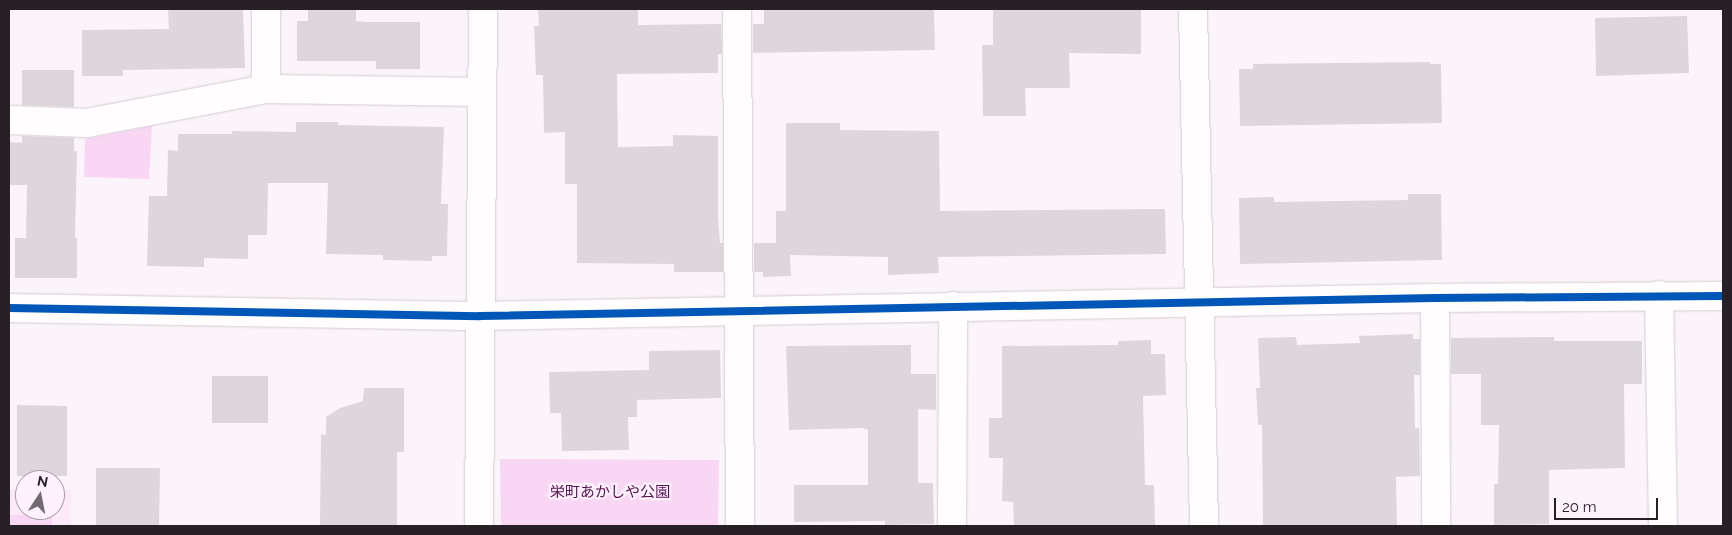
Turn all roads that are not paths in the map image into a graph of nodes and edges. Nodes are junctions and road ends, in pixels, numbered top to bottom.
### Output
1 (266, 9) edge
2 (483, 9) edge
3 (737, 9) edge
4 (1193, 9) edge
5 (266, 89) junction
6 (482, 92) junction
7 (9, 120) edge
8 (1659, 295) junction
9 (1723, 296) edge
10 (1434, 298) junction
11 (1198, 304) junction
12 (953, 306) junction
13 (9, 308) edge
14 (739, 311) junction
15 (480, 316) junction
16 (479, 526) edge
17 (740, 526) edge
18 (952, 526) edge
19 (1204, 526) edge
20 (1436, 526) edge
21 (1663, 526) edge

1 - 5 street
2 - 6 street
3 - 14 street
4 - 11 street
5 - 6 street
5 - 7 street
6 - 15 street
8 - 9 street
8 - 10 street
8 - 21 street
10 - 11 street
10 - 20 street
11 - 12 street
11 - 19 street
12 - 14 street
12 - 18 street
13 - 15 street
14 - 15 street
14 - 17 street
15 - 16 street

